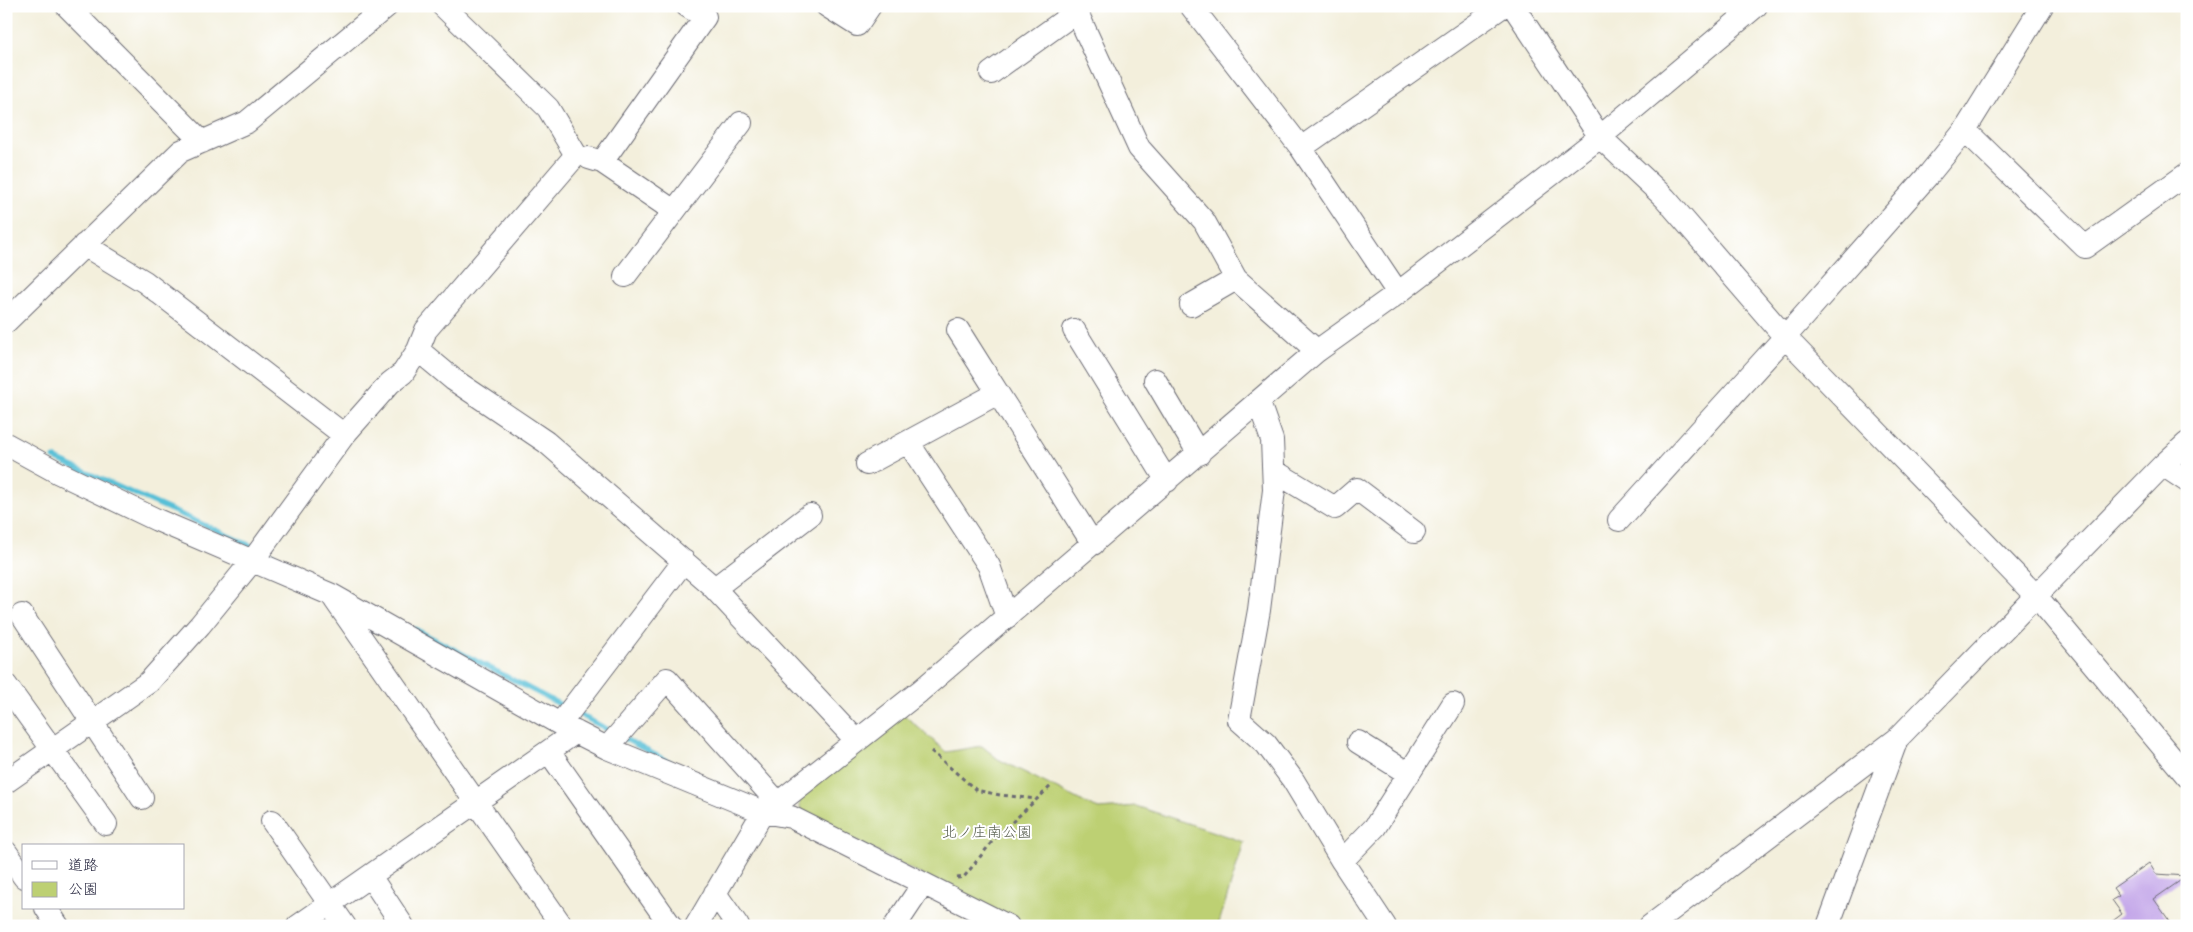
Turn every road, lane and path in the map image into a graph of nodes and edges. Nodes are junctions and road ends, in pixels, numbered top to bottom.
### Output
1 (67, 6) edge
2 (387, 6) edge
3 (442, 6) edge
4 (687, 6) edge
5 (827, 6) edge
6 (870, 6) edge
7 (1191, 6) edge
8 (1503, 6) edge
9 (1513, 6) edge
10 (2042, 6) edge
11 (1751, 8) edge
12 (1075, 9) edge
13 (991, 73) dead end
14 (741, 123) dead end
15 (1965, 130) junction
16 (1600, 137) junction
17 (202, 142) junction
18 (1301, 148) junction
19 (576, 154) junction
20 (602, 162) junction
21 (2187, 174) edge
22 (674, 211) junction
23 (84, 245) junction
24 (626, 276) dead end
25 (1236, 279) junction
26 (1398, 293) junction
27 (1191, 305) dead end
28 (6, 322) edge
29 (958, 330) dead end
30 (1074, 330) dead end
31 (1785, 337) junction
32 (418, 350) junction
33 (1317, 351) junction
34 (1155, 380) dead end
35 (998, 393) junction
36 (1259, 403) junction
37 (344, 434) junction
38 (908, 442) junction
39 (2187, 443) edge
40 (6, 444) edge
41 (1199, 454) junction
42 (867, 464) dead end
43 (2163, 465) junction
44 (1274, 471) junction
45 (1167, 481) junction
46 (2187, 481) edge
47 (810, 515) dead end
48 (1619, 520) dead end
49 (1414, 532) dead end
50 (1093, 544) junction
51 (253, 560) junction
52 (684, 561) junction
53 (715, 588) junction
54 (332, 595) junction
55 (2037, 597) junction
56 (22, 615) dead end
57 (1007, 617) junction
58 (6, 685) edge
59 (1452, 704) dead end
60 (91, 723) junction
61 (568, 728) junction
62 (1897, 739) junction
63 (857, 741) junction
64 (1358, 742) dead end
65 (52, 748) junction
66 (607, 748) junction
67 (931, 751) dead end
68 (548, 752) junction
69 (1409, 774) junction
70 (2187, 776) edge
71 (6, 782) edge
72 (1052, 786) dead end
73 (142, 798) dead end
74 (1038, 800) junction
75 (476, 802) junction
76 (770, 808) junction
77 (272, 821) dead end
78 (106, 824) dead end
79 (6, 852) edge
80 (1342, 861) junction
81 (22, 874) edge
82 (370, 876) junction
83 (955, 878) dead end
84 (923, 884) junction
85 (715, 893) junction
86 (330, 903) junction
87 (47, 910) edge
88 (58, 926) edge
89 (298, 926) edge
90 (345, 926) edge
91 (403, 926) edge
92 (562, 926) edge
93 (671, 926) edge
94 (696, 926) edge
95 (738, 926) edge
96 (895, 926) edge
97 (1008, 926) edge
98 (1385, 926) edge
99 (1650, 926) edge
100 (1828, 926) edge

1 - 17 street
2 - 17 street
3 - 19 street
4 - 20 street
5 - 6 street
7 - 18 street
8 - 18 street
9 - 16 street
10 - 15 street
11 - 16 street
12 - 13 street
12 - 25 street
14 - 22 street
15 - 21 street
15 - 31 street
16 - 26 street
16 - 31 street
17 - 23 street
18 - 26 street
19 - 20 street
19 - 32 street
20 - 22 street
22 - 24 street
23 - 28 street
23 - 37 street
25 - 27 street
25 - 33 street
26 - 33 street
29 - 35 street
30 - 45 street
31 - 48 street
31 - 55 street
32 - 37 street
32 - 52 street
33 - 36 street
34 - 41 street
35 - 38 street
35 - 50 street
36 - 41 street
36 - 44 street
37 - 51 street
38 - 42 street
38 - 57 street
39 - 43 street
40 - 51 street
41 - 45 street
43 - 46 street
43 - 55 street
44 - 49 street
44 - 80 street
45 - 50 street
47 - 53 street
50 - 57 street
51 - 54 street
51 - 60 street
52 - 53 street
52 - 61 street
53 - 63 street
54 - 61 street
54 - 75 street
55 - 62 street
55 - 70 street
56 - 60 street
57 - 63 street
58 - 65 street
59 - 69 street
60 - 65 street
60 - 73 street
61 - 66 street
61 - 68 street
62 - 99 street
62 - 100 street
63 - 76 street
64 - 69 street
65 - 71 street
65 - 78 street
66 - 76 street
66 - 76 street
67 - 74 path
68 - 75 street
68 - 93 street
69 - 80 street
72 - 74 path
74 - 83 path
75 - 82 street
75 - 92 street
76 - 84 street
76 - 85 street
77 - 86 street
79 - 81 street
80 - 98 street
82 - 86 street
82 - 91 street
84 - 96 street
84 - 97 street
85 - 94 street
85 - 95 street
86 - 89 street
86 - 90 street
87 - 88 street

